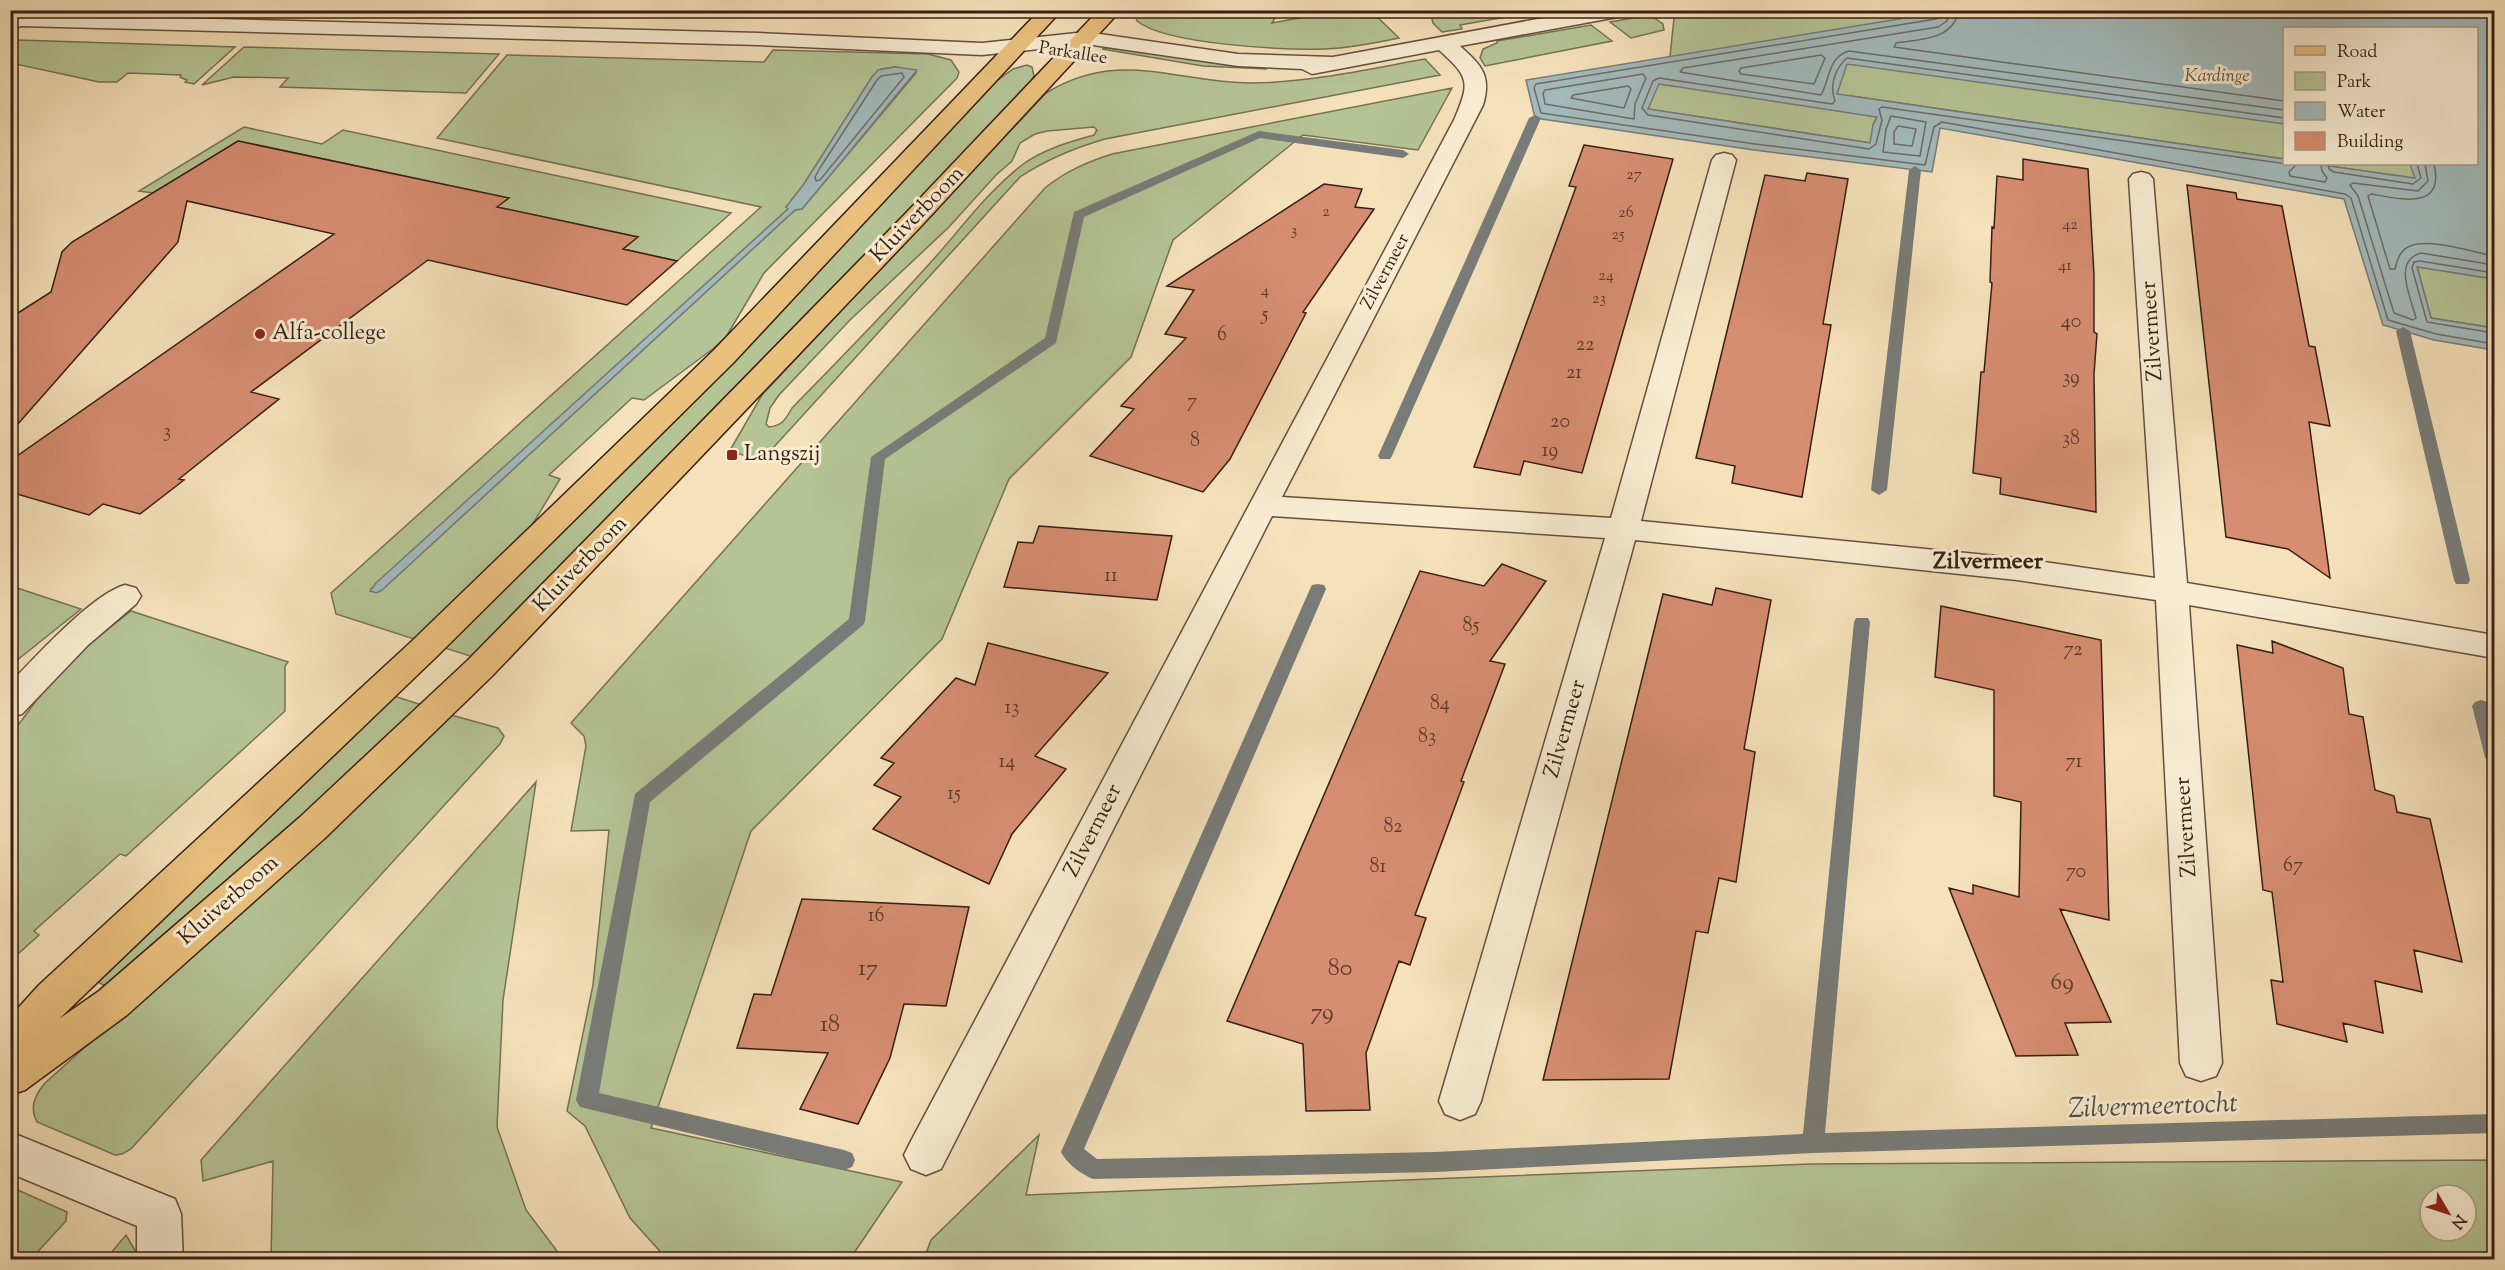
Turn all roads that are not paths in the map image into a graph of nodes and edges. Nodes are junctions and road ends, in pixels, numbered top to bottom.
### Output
1 (1052, 10) edge
2 (1111, 10) edge
3 (1623, 10) edge
4 (10, 24) edge
5 (1443, 43) junction
6 (1019, 45) junction
7 (1079, 47) junction
8 (1724, 160) dead end
9 (2141, 179) dead end
10 (1262, 506) junction
11 (1623, 529) junction
12 (2172, 591) junction
13 (125, 596) dead end
14 (2494, 646) edge
15 (10, 705) edge
16 (10, 1047) edge
17 (2201, 1063) dead end
18 (10, 1077) edge
19 (1460, 1101) dead end
20 (10, 1152) edge
21 (927, 1155) dead end
22 (160, 1260) edge

1 - 6 main road, Kluiverboom
2 - 7 main road, Kluiverboom
3 - 5 street, Parkallee
4 - 6 street, Parkallee
5 - 7 street, Parkallee
5 - 10 street, Zilvermeer
6 - 7 street, Parkallee
6 - 16 main road, Kluiverboom
7 - 18 main road, Kluiverboom
8 - 11 street, Zilvermeer
9 - 12 street, Zilvermeer
10 - 11 street
10 - 21 street, Zilvermeer
11 - 12 street
11 - 19 street, Zilvermeer
12 - 14 street
12 - 17 street, Zilvermeer
13 - 15 street
20 - 22 street

